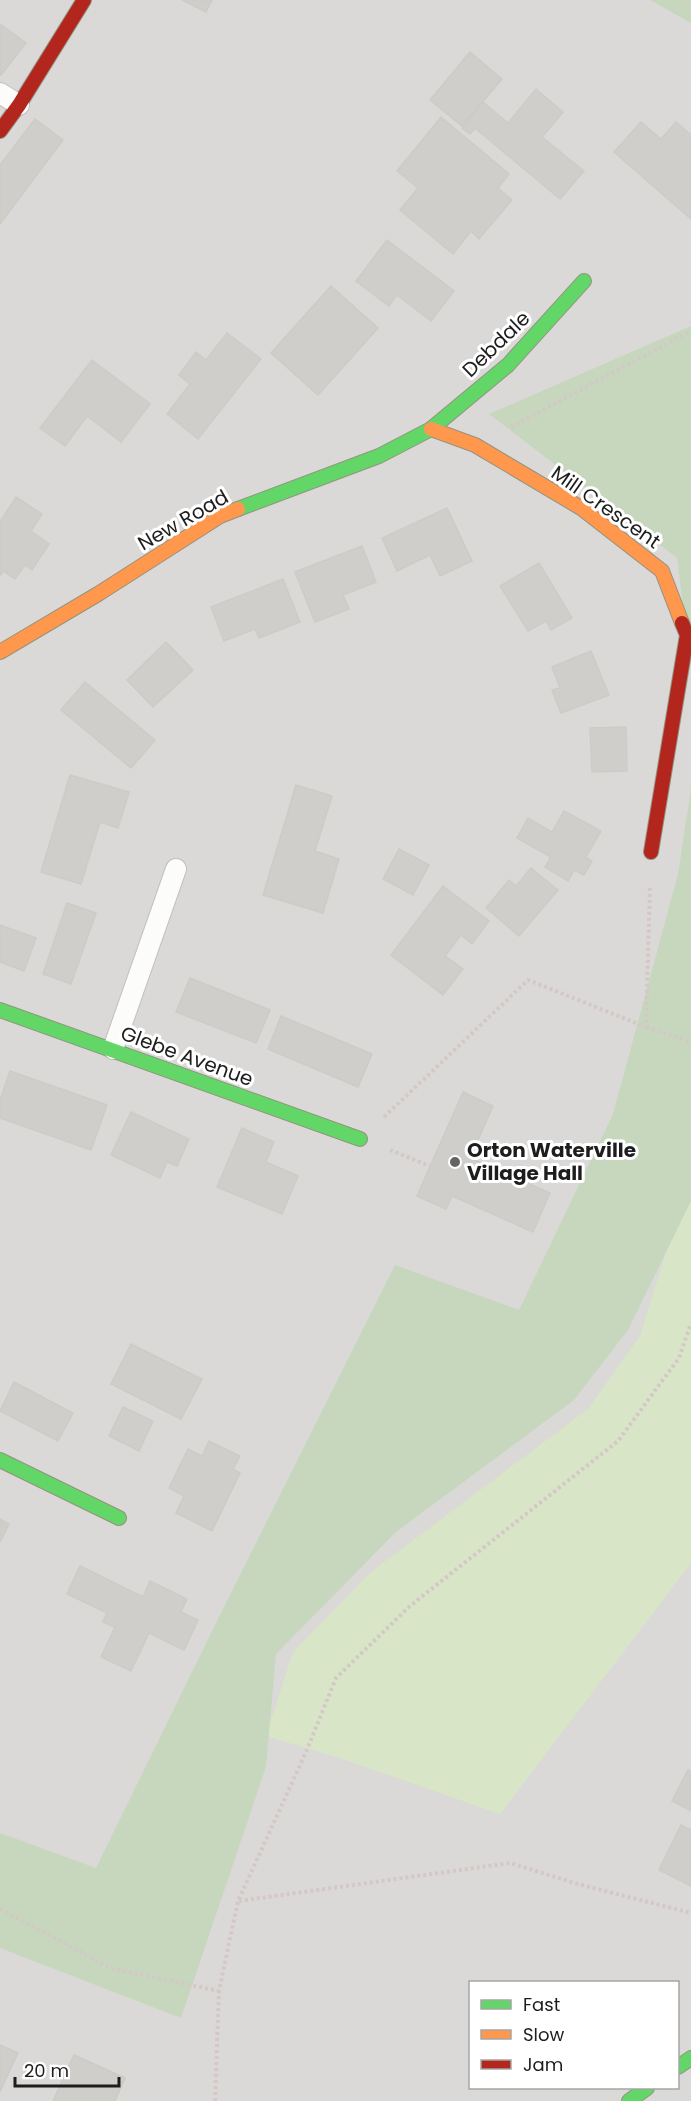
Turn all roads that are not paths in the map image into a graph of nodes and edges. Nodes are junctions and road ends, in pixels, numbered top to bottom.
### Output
1 (84, 0) edge
2 (0, 93) edge
3 (19, 105) junction
4 (0, 131) edge
5 (584, 280) dead end
6 (430, 429) junction
7 (0, 652) edge
8 (651, 852) road end
9 (176, 869) dead end
10 (0, 1010) edge
11 (113, 1049) junction
12 (360, 1139) road end
13 (0, 1460) edge
14 (119, 1518) dead end
15 (646, 2089) edge
16 (629, 2101) edge

1 - 3 street
2 - 3 lane
3 - 4 street
5 - 6 street, Debdale
6 - 7 street, New Road
6 - 8 street, Mill Crescent
9 - 11 lane
10 - 11 street, Glebe Avenue
11 - 12 street, Glebe Avenue
13 - 14 street
15 - 16 street

